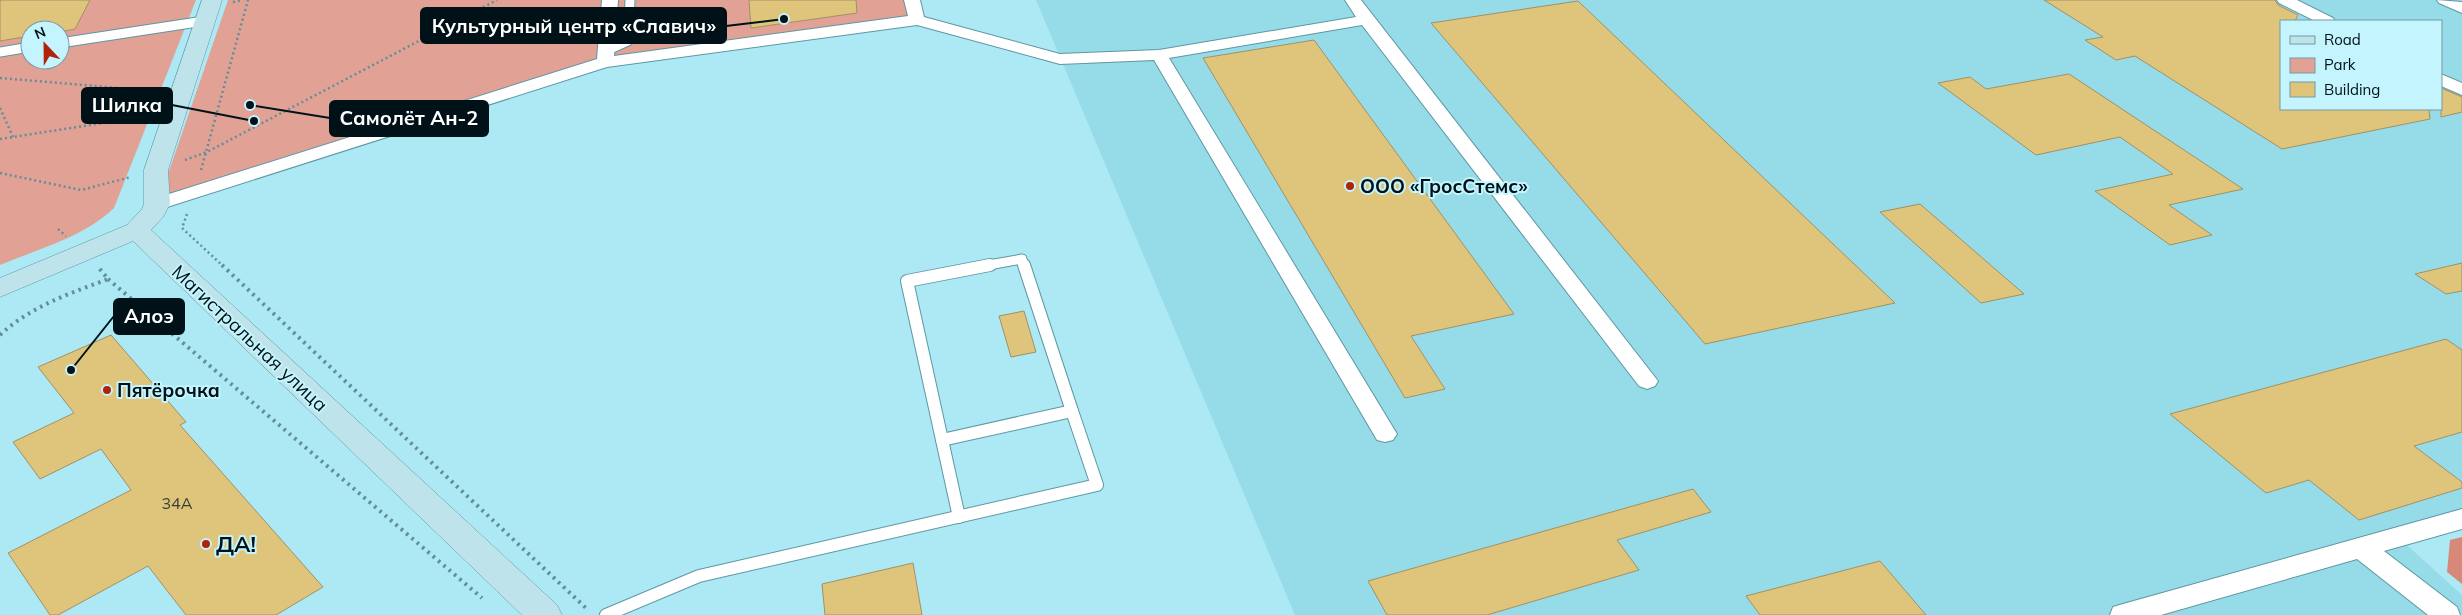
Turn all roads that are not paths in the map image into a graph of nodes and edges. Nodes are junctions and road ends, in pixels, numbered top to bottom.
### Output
1 (212, 0) edge
2 (610, 0) edge
3 (630, 0) edge
4 (912, 0) edge
5 (1353, 0) edge
6 (2285, 0) edge
7 (2445, 0) edge
8 (2462, 8) edge
9 (917, 20) junction
10 (1366, 20) junction
11 (2325, 20) edge
12 (204, 21) junction
13 (70, 41) edge
14 (20, 49) edge
15 (0, 52) edge
16 (1160, 55) junction
17 (605, 56) junction
18 (2442, 80) edge
19 (2462, 90) edge
20 (157, 204) junction
21 (136, 230) junction
22 (0, 288) edge
23 (1647, 381) dead end
24 (1072, 411) junction
25 (1385, 434) dead end
26 (942, 440) junction
27 (959, 517) junction
28 (2462, 519) edge
29 (2362, 548) junction
30 (545, 615) edge
31 (606, 615) edge
32 (2123, 615) edge
33 (2447, 615) edge

1 - 12 main road
2 - 17 street
3 - 17 lane
4 - 9 street
5 - 10 street
6 - 11 street
7 - 8 street
9 - 16 street
9 - 17 street
10 - 16 street
10 - 23 street
12 - 13 lane
12 - 20 main road
14 - 15 lane
16 - 25 street
17 - 20 street
18 - 19 street
20 - 21 main road
21 - 22 main road
21 - 30 main road, Магистральная улица
24 - 26 lane
24 - 26 lane
24 - 27 lane
26 - 27 lane
27 - 31 lane
28 - 29 street
29 - 32 street
29 - 33 street

